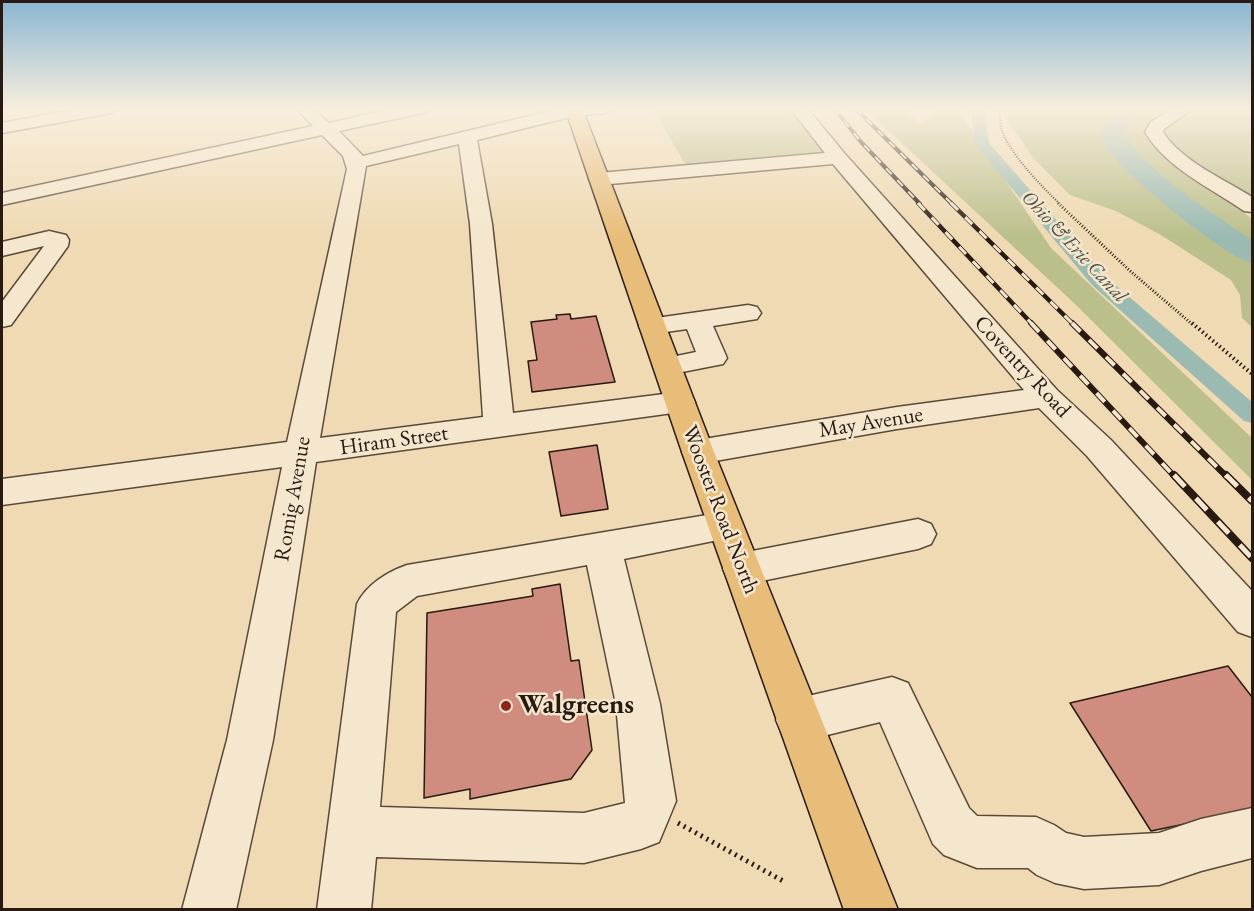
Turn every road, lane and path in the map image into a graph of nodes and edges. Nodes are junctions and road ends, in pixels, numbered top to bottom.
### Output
1 (191, 151) edge
2 (348, 151) edge
3 (409, 151) edge
4 (469, 151) edge
5 (589, 151) edge
6 (831, 151) edge
7 (1014, 151) edge
8 (1169, 151) edge
9 (838, 159) junction
10 (356, 163) junction
11 (599, 179) junction
12 (2, 199) edge
13 (1252, 206) edge
14 (2, 249) edge
15 (748, 313) dead end
16 (2, 319) edge
17 (697, 320) junction
18 (652, 326) junction
19 (667, 366) junction
20 (1252, 374) edge
21 (1046, 397) junction
22 (680, 402) junction
23 (499, 426) junction
24 (698, 452) junction
25 (301, 454) junction
26 (2, 492) edge
27 (725, 526) junction
28 (918, 534) dead end
29 (602, 547) junction
30 (742, 569) junction
31 (1252, 620) edge
32 (799, 720) junction
33 (648, 807) junction
34 (352, 831) junction
35 (1252, 833) edge
36 (785, 882) dead end
37 (209, 909) edge
38 (344, 909) edge
39 (871, 909) edge

1 - 12 street
2 - 10 street
3 - 10 street
4 - 23 street
5 - 11 main road, Wooster Road North
6 - 9 street, Coventry Road
7 - 20 path
8 - 13 street
9 - 11 street
9 - 21 street, Coventry Road
10 - 25 street, Romig Avenue
11 - 18 main road, Wooster Road North
14 - 16 street
15 - 17 street
17 - 18 street
17 - 19 street
18 - 19 main road, Wooster Road North
19 - 22 main road, Wooster Road North
21 - 24 street, May Avenue
21 - 31 street, Coventry Road
22 - 23 street, Hiram Street
22 - 24 main road, Wooster Road North
23 - 25 street, Hiram Street
24 - 27 main road, Wooster Road North
25 - 26 street, Hiram Street
25 - 37 street, Romig Avenue
27 - 29 street
27 - 30 main road, Wooster Road North
28 - 30 street
29 - 33 street
29 - 34 street
30 - 32 main road, Wooster Road North
32 - 35 street
32 - 39 main road, Wooster Road North
33 - 34 street
33 - 36 path
34 - 38 street

